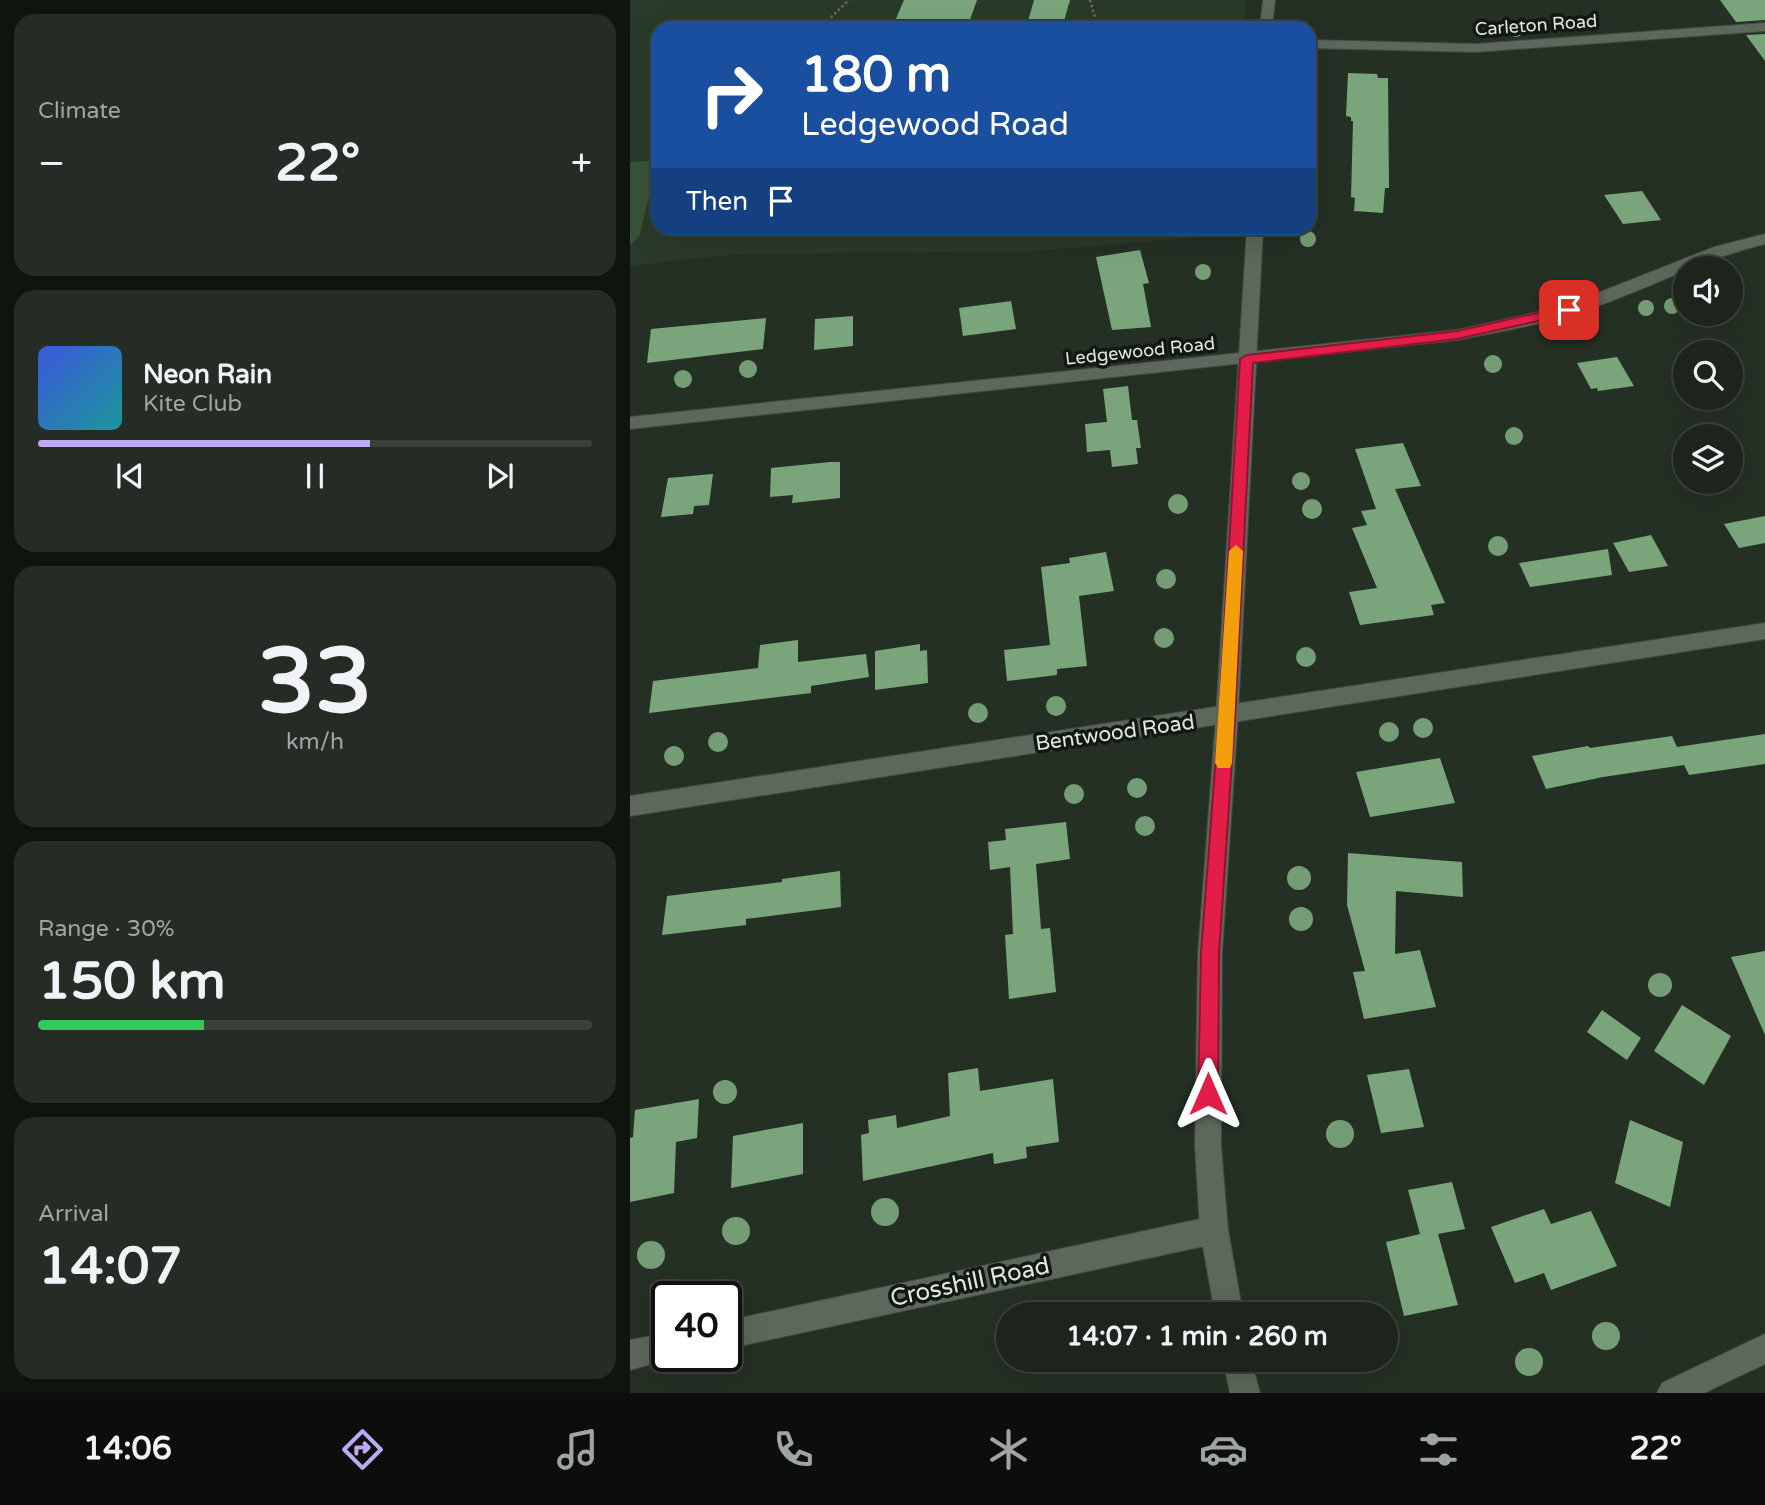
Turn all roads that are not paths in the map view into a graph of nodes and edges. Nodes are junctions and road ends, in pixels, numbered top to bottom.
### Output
1 (1269, 0) edge
2 (1267, 21) edge
3 (1765, 27) edge
4 (1316, 44) edge
5 (1255, 235) edge
6 (1765, 239) edge
7 (1247, 359) junction
8 (630, 423) edge
9 (1765, 631) edge
10 (1227, 716) junction
11 (630, 806) edge
12 (1214, 1230) junction
13 (1227, 1302) edge
14 (742, 1332) edge
15 (1765, 1349) edge
16 (651, 1351) edge
17 (630, 1355) edge
18 (1240, 1372) edge
19 (1245, 1393) edge
20 (1672, 1393) edge

1 - 2 street
3 - 4 street, Carleton Road
5 - 7 street
6 - 7 street, Ledgewood Road
7 - 8 street, Ledgewood Road
7 - 10 street
9 - 10 street, Bentwood Road
10 - 11 street, Bentwood Road
10 - 12 street
12 - 13 street
12 - 14 street, Crosshill Road
15 - 20 street
16 - 17 street
18 - 19 street

